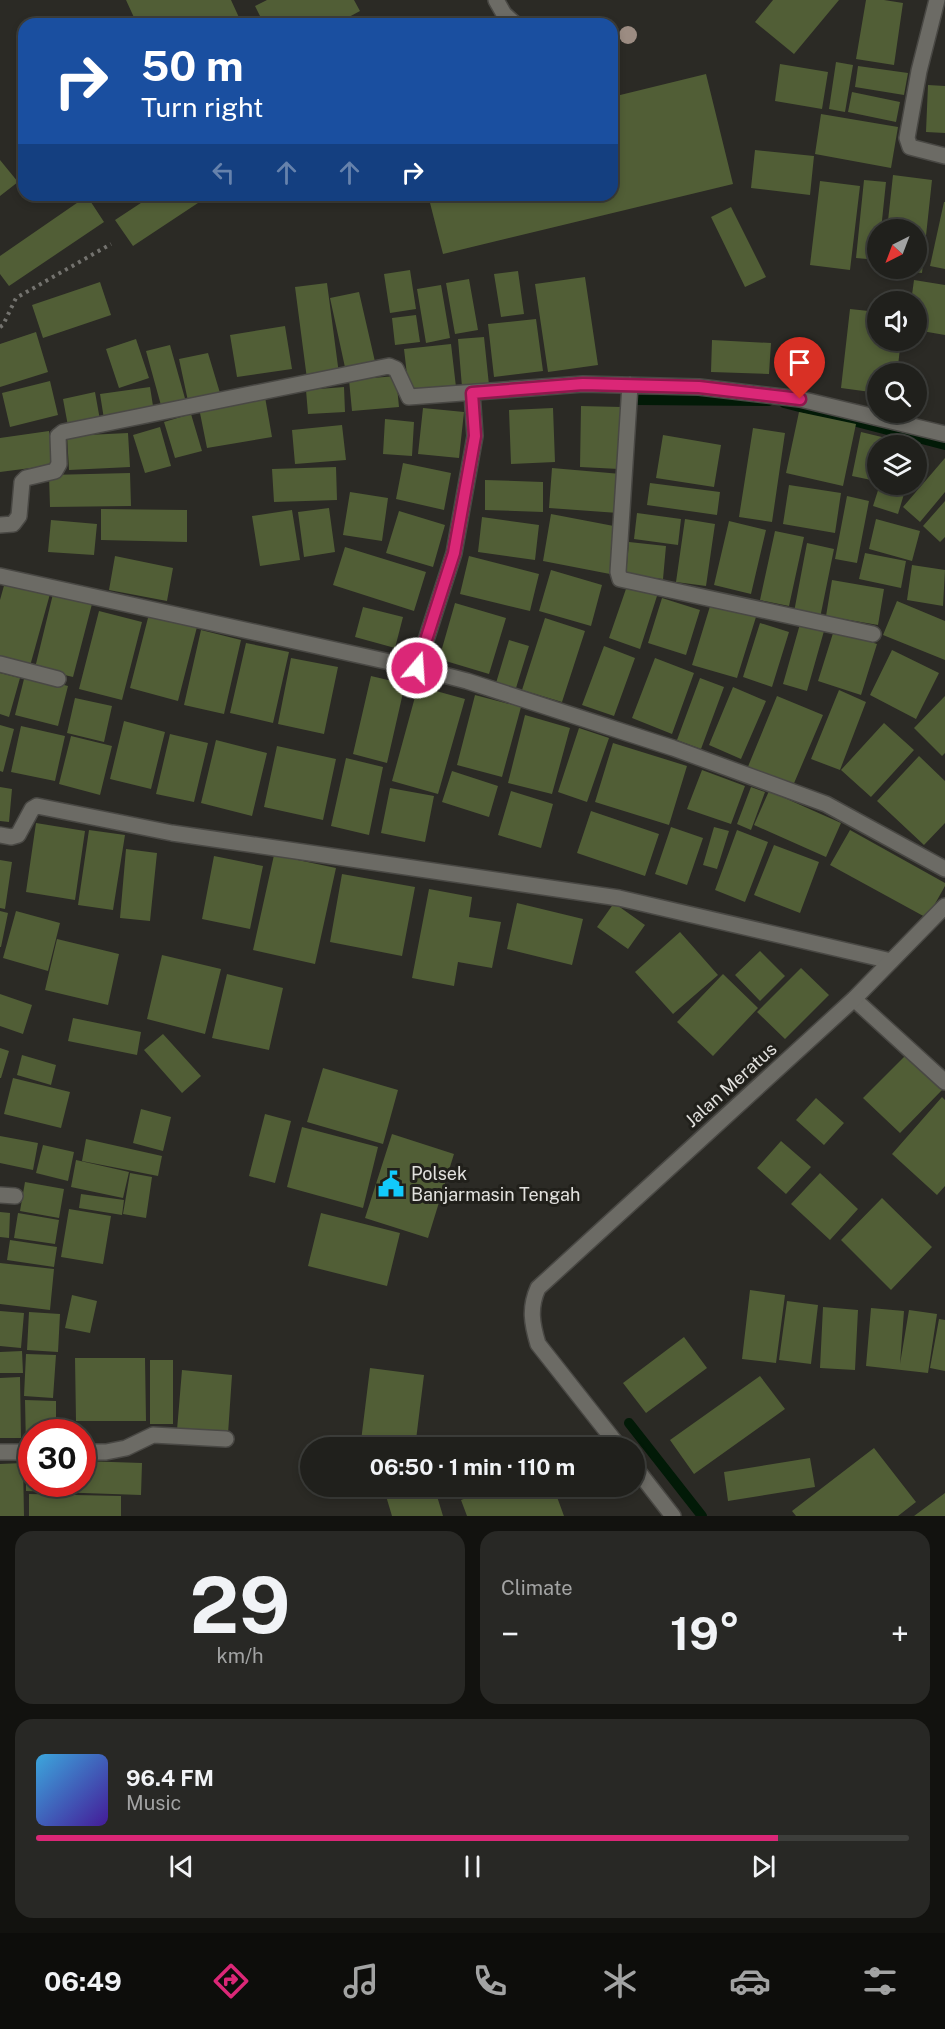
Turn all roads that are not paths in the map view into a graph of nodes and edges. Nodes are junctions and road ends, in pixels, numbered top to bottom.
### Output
1 (496, 0) edge
2 (937, 0) edge
3 (508, 18) edge
4 (945, 156) edge
5 (630, 385) junction
6 (472, 393) junction
7 (945, 434) edge
8 (0, 525) edge
9 (0, 576) edge
10 (873, 634) dead end
11 (0, 664) edge
12 (417, 668) junction
13 (58, 679) dead end
14 (0, 835) edge
15 (945, 869) edge
16 (945, 906) edge
17 (891, 961) junction
18 (854, 999) junction
19 (945, 1082) edge
20 (611, 1437) edge
21 (226, 1439) dead end
22 (0, 1452) edge
23 (18, 1452) edge
24 (96, 1452) edge
25 (645, 1481) edge
26 (673, 1516) edge

1 - 3 street
2 - 4 street
5 - 6 street
5 - 7 street
5 - 10 street
6 - 8 street
6 - 12 street
9 - 12 street
11 - 13 street
12 - 15 street
14 - 17 street
16 - 17 street, Jalan Meratus
17 - 18 street, Jalan Meratus
18 - 19 street
18 - 20 street, Jalan Meratus
21 - 24 street
22 - 23 street
25 - 26 street

